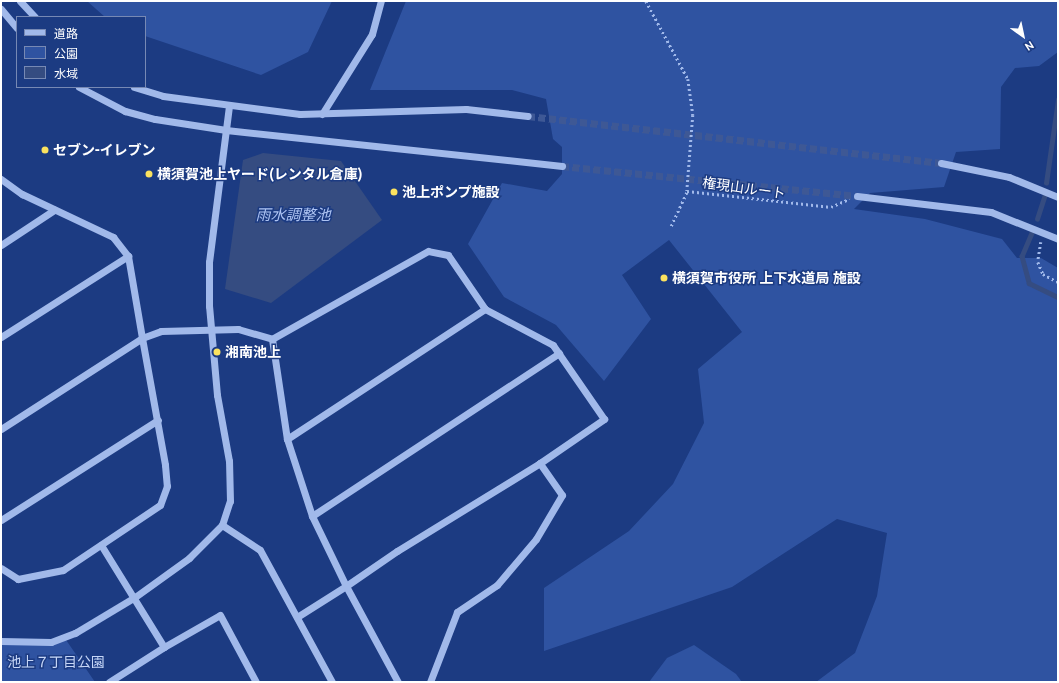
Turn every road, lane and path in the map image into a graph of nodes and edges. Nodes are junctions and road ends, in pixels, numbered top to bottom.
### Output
1 (20, 1) edge
2 (381, 1) edge
3 (646, 1) edge
4 (1, 9) edge
5 (34, 16) edge
6 (16, 27) edge
7 (81, 88) edge
8 (139, 88) edge
9 (229, 106) junction
10 (322, 114) junction
11 (528, 116) tunnel mouth
12 (226, 130) junction
13 (941, 163) tunnel mouth
14 (562, 166) tunnel mouth
15 (1, 179) edge
16 (687, 191) junction
17 (857, 196) joint
18 (1058, 197) edge
19 (54, 210) junction
20 (671, 226) dead end
21 (1043, 231) junction
22 (1058, 239) edge
23 (1, 245) edge
24 (128, 256) junction
25 (1058, 282) edge
26 (485, 310) junction
27 (1, 337) edge
28 (142, 338) junction
29 (272, 339) junction
30 (559, 353) junction
31 (158, 420) junction
32 (1, 429) edge
33 (287, 439) junction
34 (540, 463) junction
35 (312, 516) junction
36 (1, 520) edge
37 (222, 525) junction
38 (101, 545) junction
39 (1, 568) edge
40 (346, 586) junction
41 (135, 598) junction
42 (297, 617) junction
43 (1, 640) edge
44 (164, 647) junction
45 (109, 682) edge
46 (256, 682) edge
47 (332, 682) edge
48 (398, 682) edge
49 (430, 682) edge

1 - 5 street
2 - 10 street
3 - 16 path, 権現山ルート
4 - 6 street
7 - 12 street
8 - 9 street
9 - 10 street
9 - 12 street
10 - 11 street
12 - 14 street
12 - 37 street
13 - 18 street
15 - 19 street
16 - 17 path, 権現山ルート
16 - 20 path
17 - 21 street
19 - 23 street
19 - 24 street
21 - 22 street
21 - 25 path
24 - 27 street
24 - 28 street
26 - 29 street
26 - 30 street
26 - 33 street
28 - 29 street, bridge
28 - 31 street
28 - 32 street
29 - 33 street
30 - 34 street
30 - 35 street
31 - 36 street
31 - 38 street
33 - 35 street
34 - 40 street
34 - 49 street
35 - 40 street
37 - 41 street
37 - 42 street
38 - 39 street
38 - 41 street
40 - 42 street
40 - 48 street
41 - 43 street
41 - 44 street
42 - 47 street
44 - 45 street
44 - 46 street

